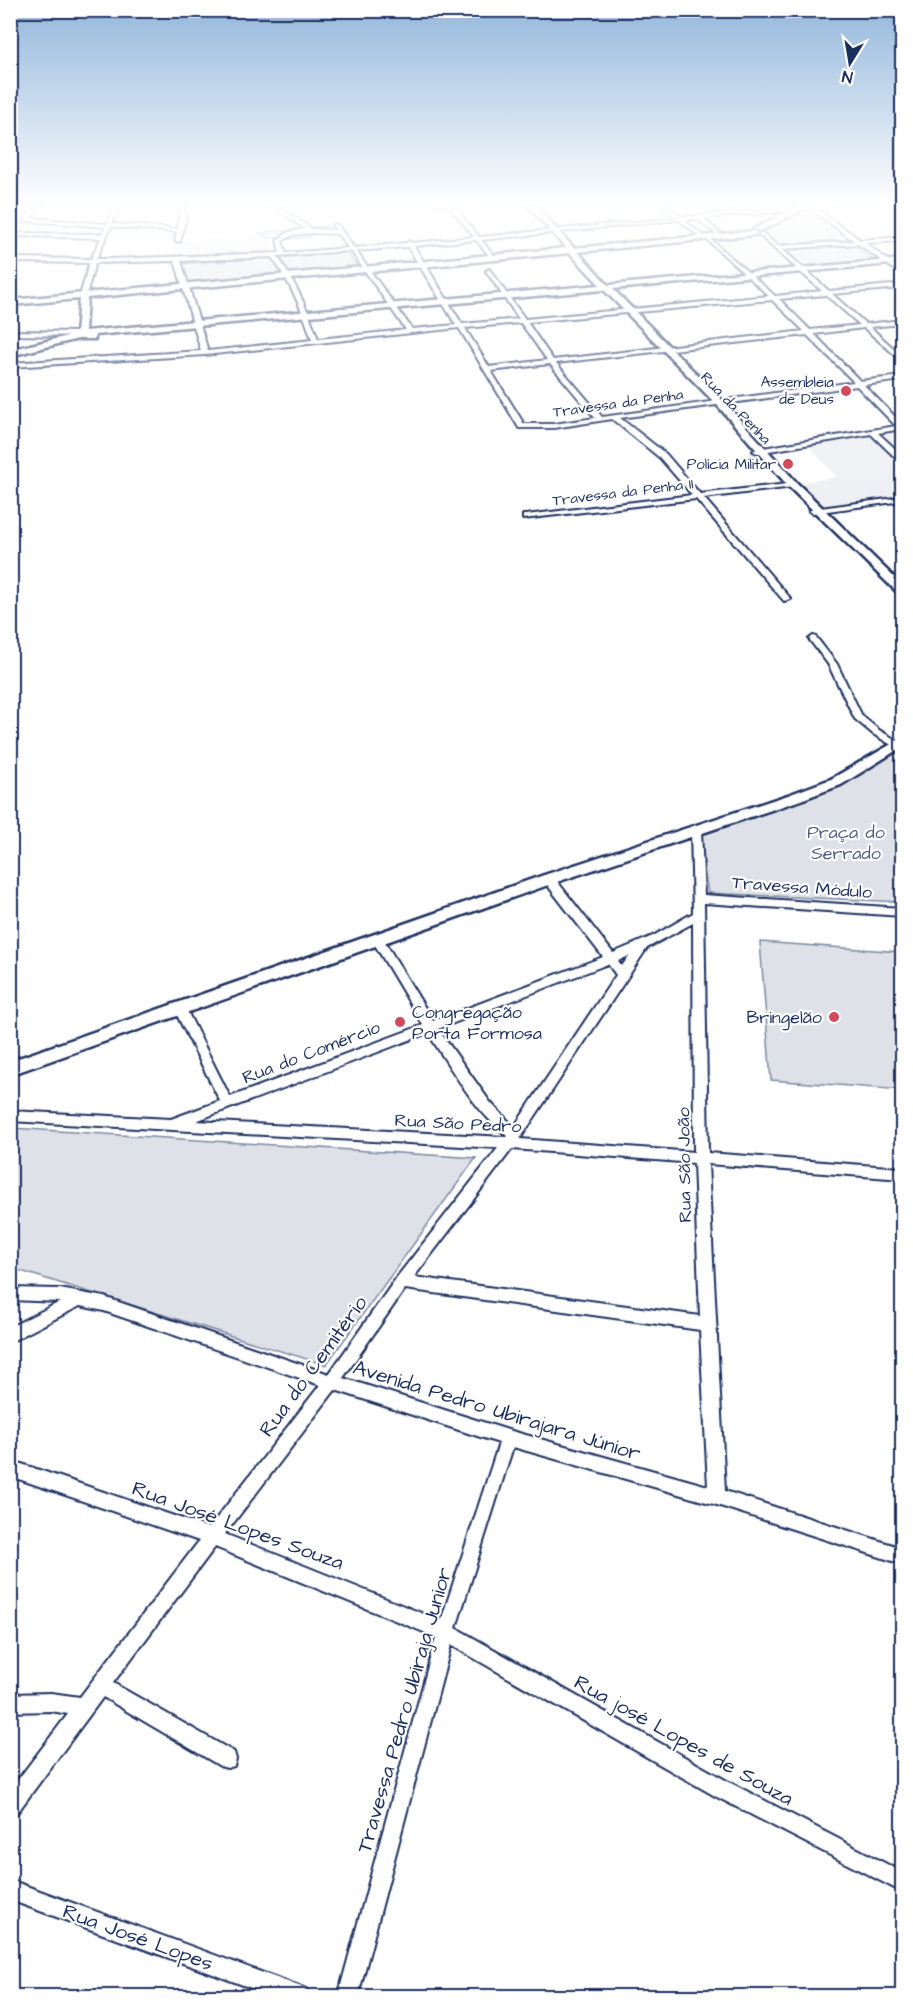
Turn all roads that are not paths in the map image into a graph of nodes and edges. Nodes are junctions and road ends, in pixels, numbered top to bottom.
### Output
1 (55, 299) edge
2 (83, 299) edge
3 (188, 299) edge
4 (299, 299) edge
5 (388, 299) edge
6 (445, 299) edge
7 (486, 299) edge
8 (507, 299) edge
9 (618, 299) edge
10 (755, 299) edge
11 (775, 299) edge
12 (832, 299) edge
13 (447, 302) junction
14 (10, 303) edge
15 (395, 308) junction
16 (629, 310) junction
17 (307, 315) junction
18 (522, 321) junction
19 (903, 322) edge
20 (198, 326) junction
21 (864, 326) junction
22 (461, 327) junction
23 (410, 331) junction
24 (809, 332) junction
25 (10, 333) edge
26 (76, 335) junction
27 (316, 342) junction
28 (664, 350) junction
29 (10, 353) edge
30 (205, 353) junction
31 (903, 359) edge
32 (552, 363) junction
33 (10, 364) edge
34 (487, 369) junction
35 (903, 378) edge
36 (860, 383) junction
37 (716, 403) junction
38 (613, 416) junction
39 (599, 418) junction
40 (902, 427) edge
41 (873, 432) junction
42 (760, 451) junction
43 (903, 459) edge
44 (791, 485) junction
45 (700, 496) junction
46 (903, 500) edge
47 (815, 510) junction
48 (526, 517) dead end
49 (903, 591) edge
50 (787, 599) dead end
51 (903, 600) edge
52 (813, 639) dead end
53 (900, 743) edge
54 (696, 831) junction
55 (549, 879) junction
56 (700, 899) junction
57 (903, 912) edge
58 (698, 915) junction
59 (378, 940) junction
60 (642, 946) junction
61 (611, 959) junction
62 (623, 975) junction
63 (180, 1010) junction
64 (428, 1027) junction
65 (10, 1068) edge
66 (221, 1106) junction
67 (10, 1116) edge
68 (169, 1126) junction
69 (229, 1129) junction
70 (512, 1139) junction
71 (701, 1156) junction
72 (903, 1173) edge
73 (402, 1282) junction
74 (10, 1294) edge
75 (81, 1298) junction
76 (707, 1324) junction
77 (10, 1335) edge
78 (332, 1382) junction
79 (508, 1438) junction
80 (10, 1467) edge
81 (717, 1497) junction
82 (212, 1537) junction
83 (903, 1557) edge
84 (446, 1632) junction
85 (101, 1686) junction
86 (10, 1703) edge
87 (85, 1707) junction
88 (227, 1759) dead end
89 (10, 1806) edge
90 (903, 1882) edge
91 (10, 1890) edge
92 (300, 1996) edge
93 (348, 1996) edge

1 - 14 street
2 - 26 street
3 - 20 street
4 - 17 street
5 - 15 street
6 - 13 street
7 - 13 street
8 - 18 street
9 - 16 street, Rua da Penha
10 - 16 street
11 - 24 street
12 - 21 street
13 - 15 street
13 - 22 street
15 - 17 street
15 - 23 street
16 - 18 street
16 - 28 street, Rua da Penha
17 - 20 street
17 - 27 street
18 - 22 street
18 - 32 street
19 - 21 street
20 - 26 street
20 - 30 street
21 - 24 street
21 - 31 street
22 - 23 street
22 - 34 street
23 - 27 street
24 - 28 street
24 - 36 street
25 - 26 street
26 - 29 street
27 - 30 street
28 - 32 street
28 - 37 street, Rua da Penha
30 - 33 street
32 - 34 street
32 - 39 street
34 - 39 street, Travessa da Penha
35 - 36 street, Travessa da Penha
36 - 37 street, Travessa da Penha
36 - 40 street
37 - 38 street, Travessa da Penha
37 - 42 street, Rua da Penha
38 - 39 street, Travessa da Penha
38 - 45 street
40 - 41 street
41 - 42 street
41 - 43 street
42 - 44 street, Rua da Penha
44 - 45 street, Travessa da Penha II
44 - 47 street, Rua da Penha
45 - 48 street, Travessa da Penha II
45 - 50 street
46 - 47 street
47 - 49 street, Rua da Penha
47 - 51 street, Rua da Penha
52 - 53 street
53 - 54 street
54 - 55 street
54 - 56 street, Rua São João
55 - 59 street
55 - 61 street
56 - 57 street, Travessa Módulo
56 - 58 street, Rua São João
58 - 60 street, Rua do Comércio
58 - 71 street, Rua São João
59 - 63 street
59 - 64 street
60 - 61 street, Rua do Comércio
60 - 62 street, Rua do Cemitério
61 - 62 street
61 - 64 street, Rua do Comércio
62 - 70 street, Rua do Cemitério
63 - 65 street
63 - 66 street
64 - 66 street, Rua do Comércio
64 - 70 street
66 - 68 street, Rua do Comércio
66 - 69 street
67 - 68 street, Rua São Pedro
68 - 69 street, Rua São Pedro
69 - 70 street, Rua São Pedro
70 - 71 street, Rua São Pedro
70 - 73 street, Rua do Cemitério
71 - 72 street, Rua São Pedro
71 - 76 street, Rua São João
73 - 76 street
73 - 78 street, Rua do Cemitério
74 - 75 street, Avenida Pedro Ubirajara Júnior
75 - 77 street
75 - 78 street, Avenida Pedro Ubirajara Júnior
76 - 81 street, Rua São João
78 - 79 street, Avenida Pedro Ubirajara Júnior
78 - 82 street, Rua do Cemitério
79 - 81 street, Avenida Pedro Ubirajara Júnior
79 - 84 street, Travessa Pedro Ubiraja Junior
80 - 82 street, Rua José Lopes Souza
81 - 83 street, Avenida Pedro Ubirajara Júnior
82 - 84 street, Rua José Lopes Souza
82 - 85 street, Rua do Cemitério
84 - 90 street, Rua josé Lopes de Souza
84 - 93 street, Travessa Pedro Ubiraja Junior
85 - 87 street, Rua do Cemitério
85 - 88 street
86 - 87 street
87 - 89 street, Rua do Cemitério
91 - 92 street, Rua José Lopes

